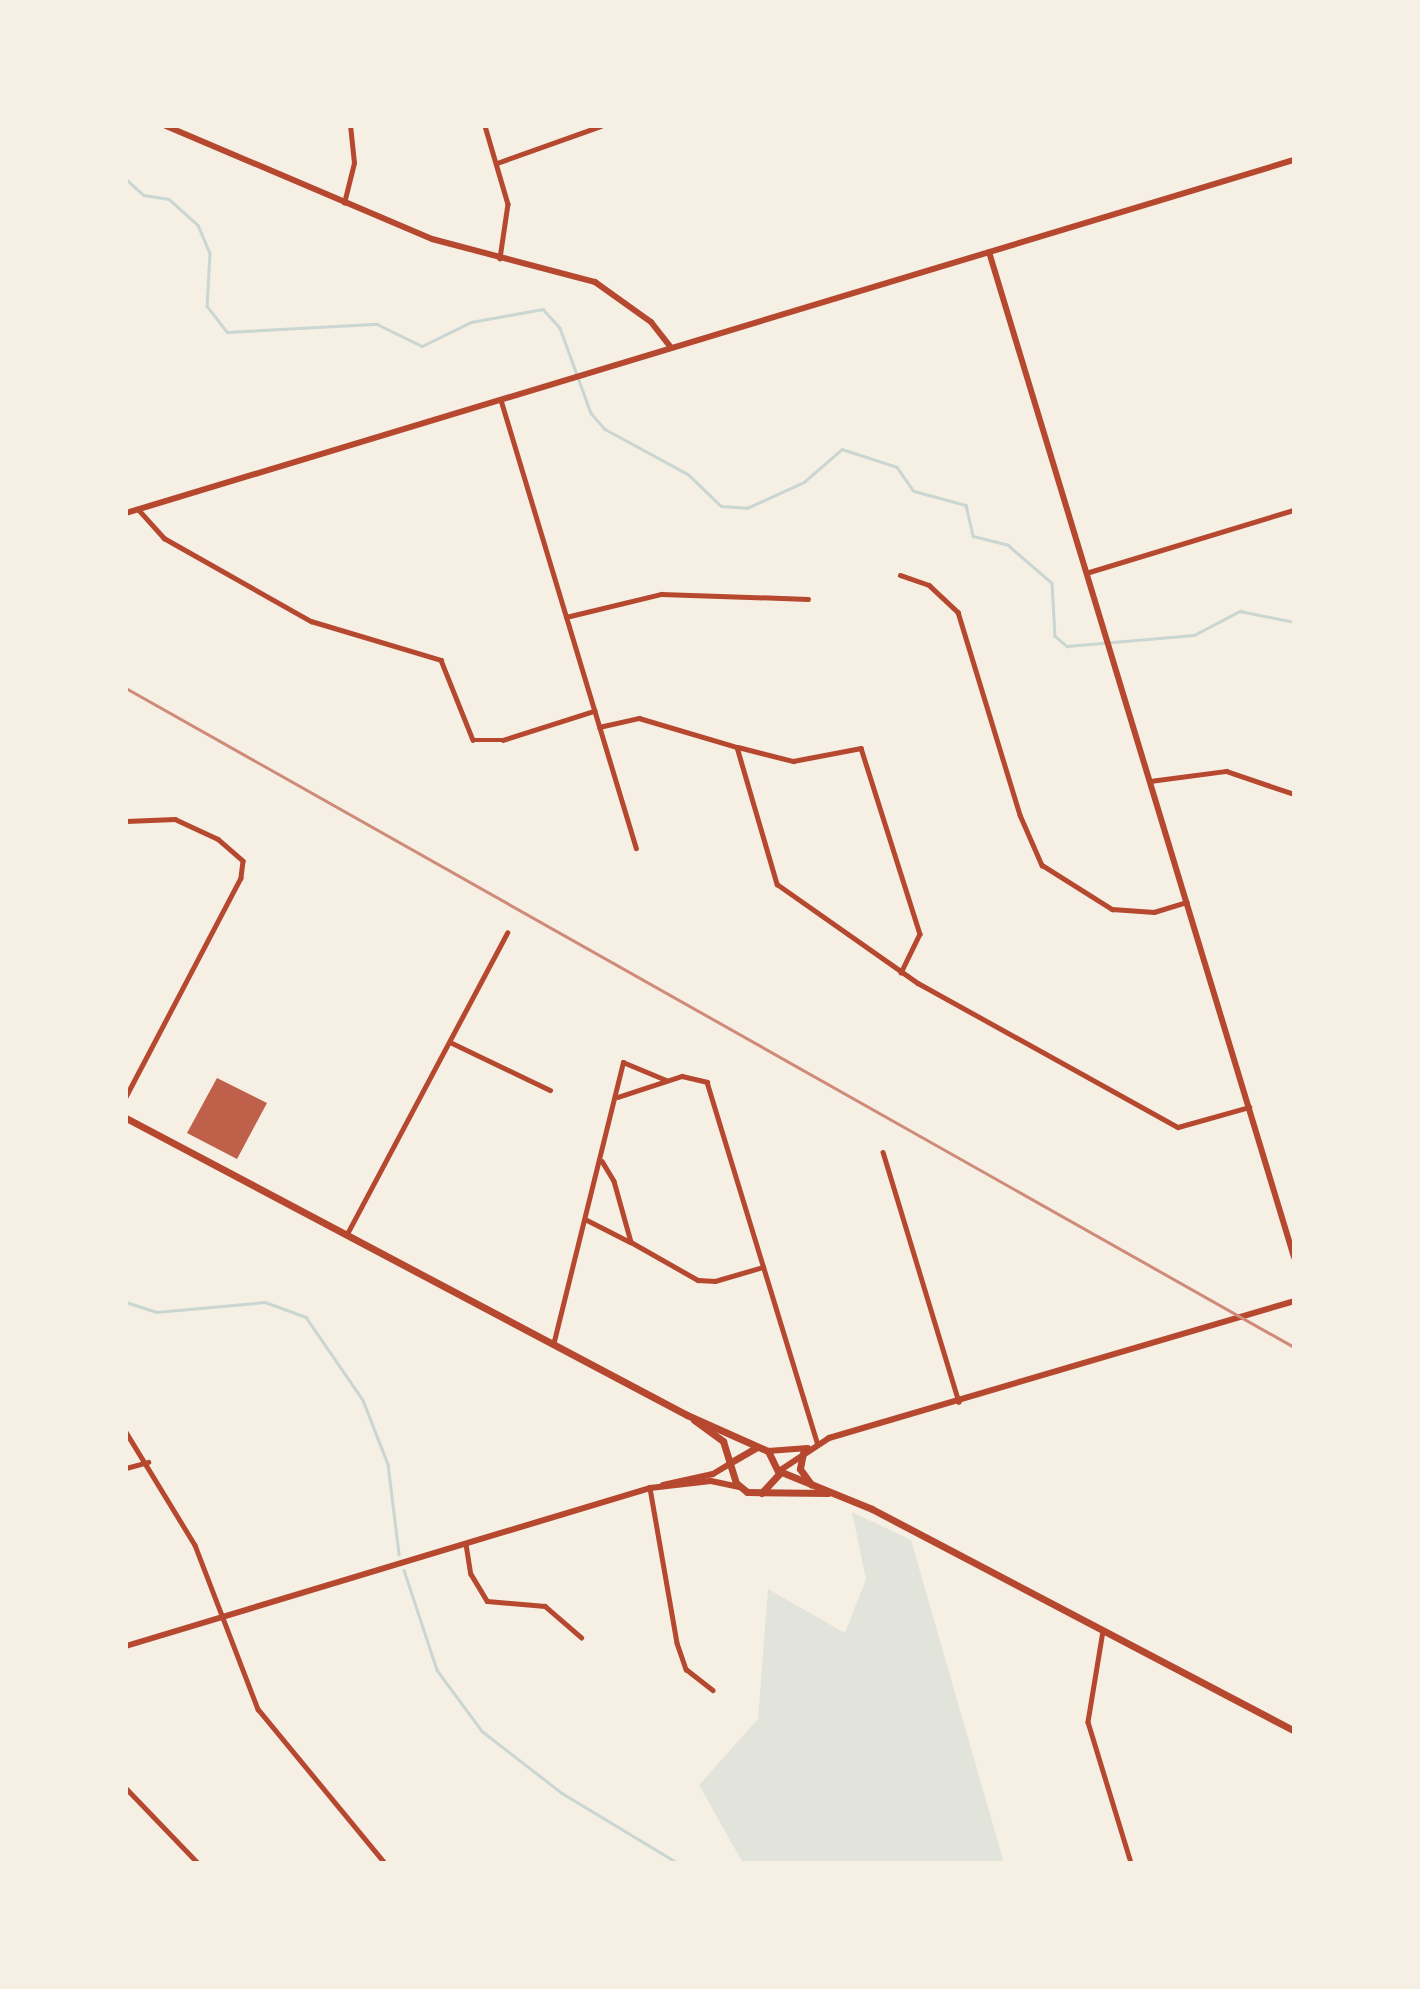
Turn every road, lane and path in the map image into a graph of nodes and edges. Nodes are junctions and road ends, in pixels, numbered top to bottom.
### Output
1 (166, 126) edge
2 (350, 126) edge
3 (485, 126) edge
4 (601, 126) edge
5 (1294, 160) edge
6 (497, 163) junction
7 (344, 203) junction
8 (989, 252) junction
9 (500, 259) junction
10 (670, 346) junction
11 (500, 398) junction
12 (138, 509) junction
13 (1294, 510) edge
14 (126, 513) edge
15 (1086, 573) junction
16 (900, 575) dead end
17 (808, 599) dead end
18 (566, 617) junction
19 (594, 712) junction
20 (599, 727) junction
21 (737, 747) junction
22 (1150, 781) junction
23 (1294, 794) edge
24 (126, 821) edge
25 (636, 848) dead end
26 (1187, 902) junction
27 (508, 933) dead end
28 (901, 973) junction
29 (450, 1042) junction
30 (667, 1081) junction
31 (550, 1090) dead end
32 (126, 1097) edge
33 (618, 1097) junction
34 (1249, 1107) junction
35 (126, 1118) edge
36 (883, 1152) dead end
37 (601, 1161) junction
38 (587, 1220) junction
39 (348, 1232) junction
40 (631, 1242) junction
41 (1294, 1257) edge
42 (763, 1267) junction
43 (1294, 1301) edge
44 (554, 1341) junction
45 (959, 1402) junction
46 (687, 1415) junction
47 (126, 1432) edge
48 (816, 1445) junction
49 (765, 1449) junction
50 (803, 1453) junction
51 (733, 1461) junction
52 (148, 1462) junction
53 (126, 1468) edge
54 (779, 1471) junction
55 (811, 1484) junction
56 (650, 1488) junction
57 (659, 1488) junction
58 (740, 1488) junction
59 (761, 1493) junction
60 (849, 1499) junction
61 (466, 1543) junction
62 (225, 1616) junction
63 (1103, 1630) junction
64 (581, 1637) dead end
65 (126, 1646) edge
66 (713, 1690) dead end
67 (1294, 1731) edge
68 (126, 1788) edge
69 (198, 1863) edge
70 (385, 1863) edge
71 (1131, 1863) edge

1 - 7 street
2 - 7 street
3 - 6 street
4 - 6 street
5 - 8 street
6 - 9 street
7 - 9 street
8 - 10 street
8 - 15 street
9 - 10 street
10 - 11 street
11 - 12 street
11 - 18 street
12 - 14 street
12 - 19 street
13 - 15 street
15 - 22 street
16 - 26 street
17 - 18 street
18 - 19 street
19 - 20 street
20 - 21 street
20 - 25 street
21 - 28 street
21 - 28 street
22 - 23 street
22 - 26 street
24 - 32 street
26 - 34 street
27 - 29 street
28 - 34 street
29 - 31 street
29 - 39 street
30 - 33 street
30 - 33 street
30 - 42 street
33 - 37 street
34 - 41 street
35 - 39 main road
36 - 45 street
37 - 38 street
37 - 40 street
38 - 40 street
38 - 44 street
39 - 44 main road
40 - 42 street
42 - 48 street
43 - 45 street
44 - 46 main road
45 - 48 street
46 - 49 main road
46 - 51 main road
47 - 52 street
48 - 49 street
48 - 50 street
49 - 51 main road
49 - 54 main road
50 - 54 street
50 - 55 main road
51 - 57 street
51 - 58 main road
52 - 53 street
52 - 62 street
54 - 55 main road
54 - 59 main road
55 - 60 main road
56 - 57 street
56 - 61 street
56 - 66 street
57 - 58 street
58 - 59 main road
59 - 60 main road
60 - 63 main road
61 - 62 street
61 - 64 street
62 - 65 street
62 - 70 street
63 - 67 main road
63 - 71 street
68 - 69 street

